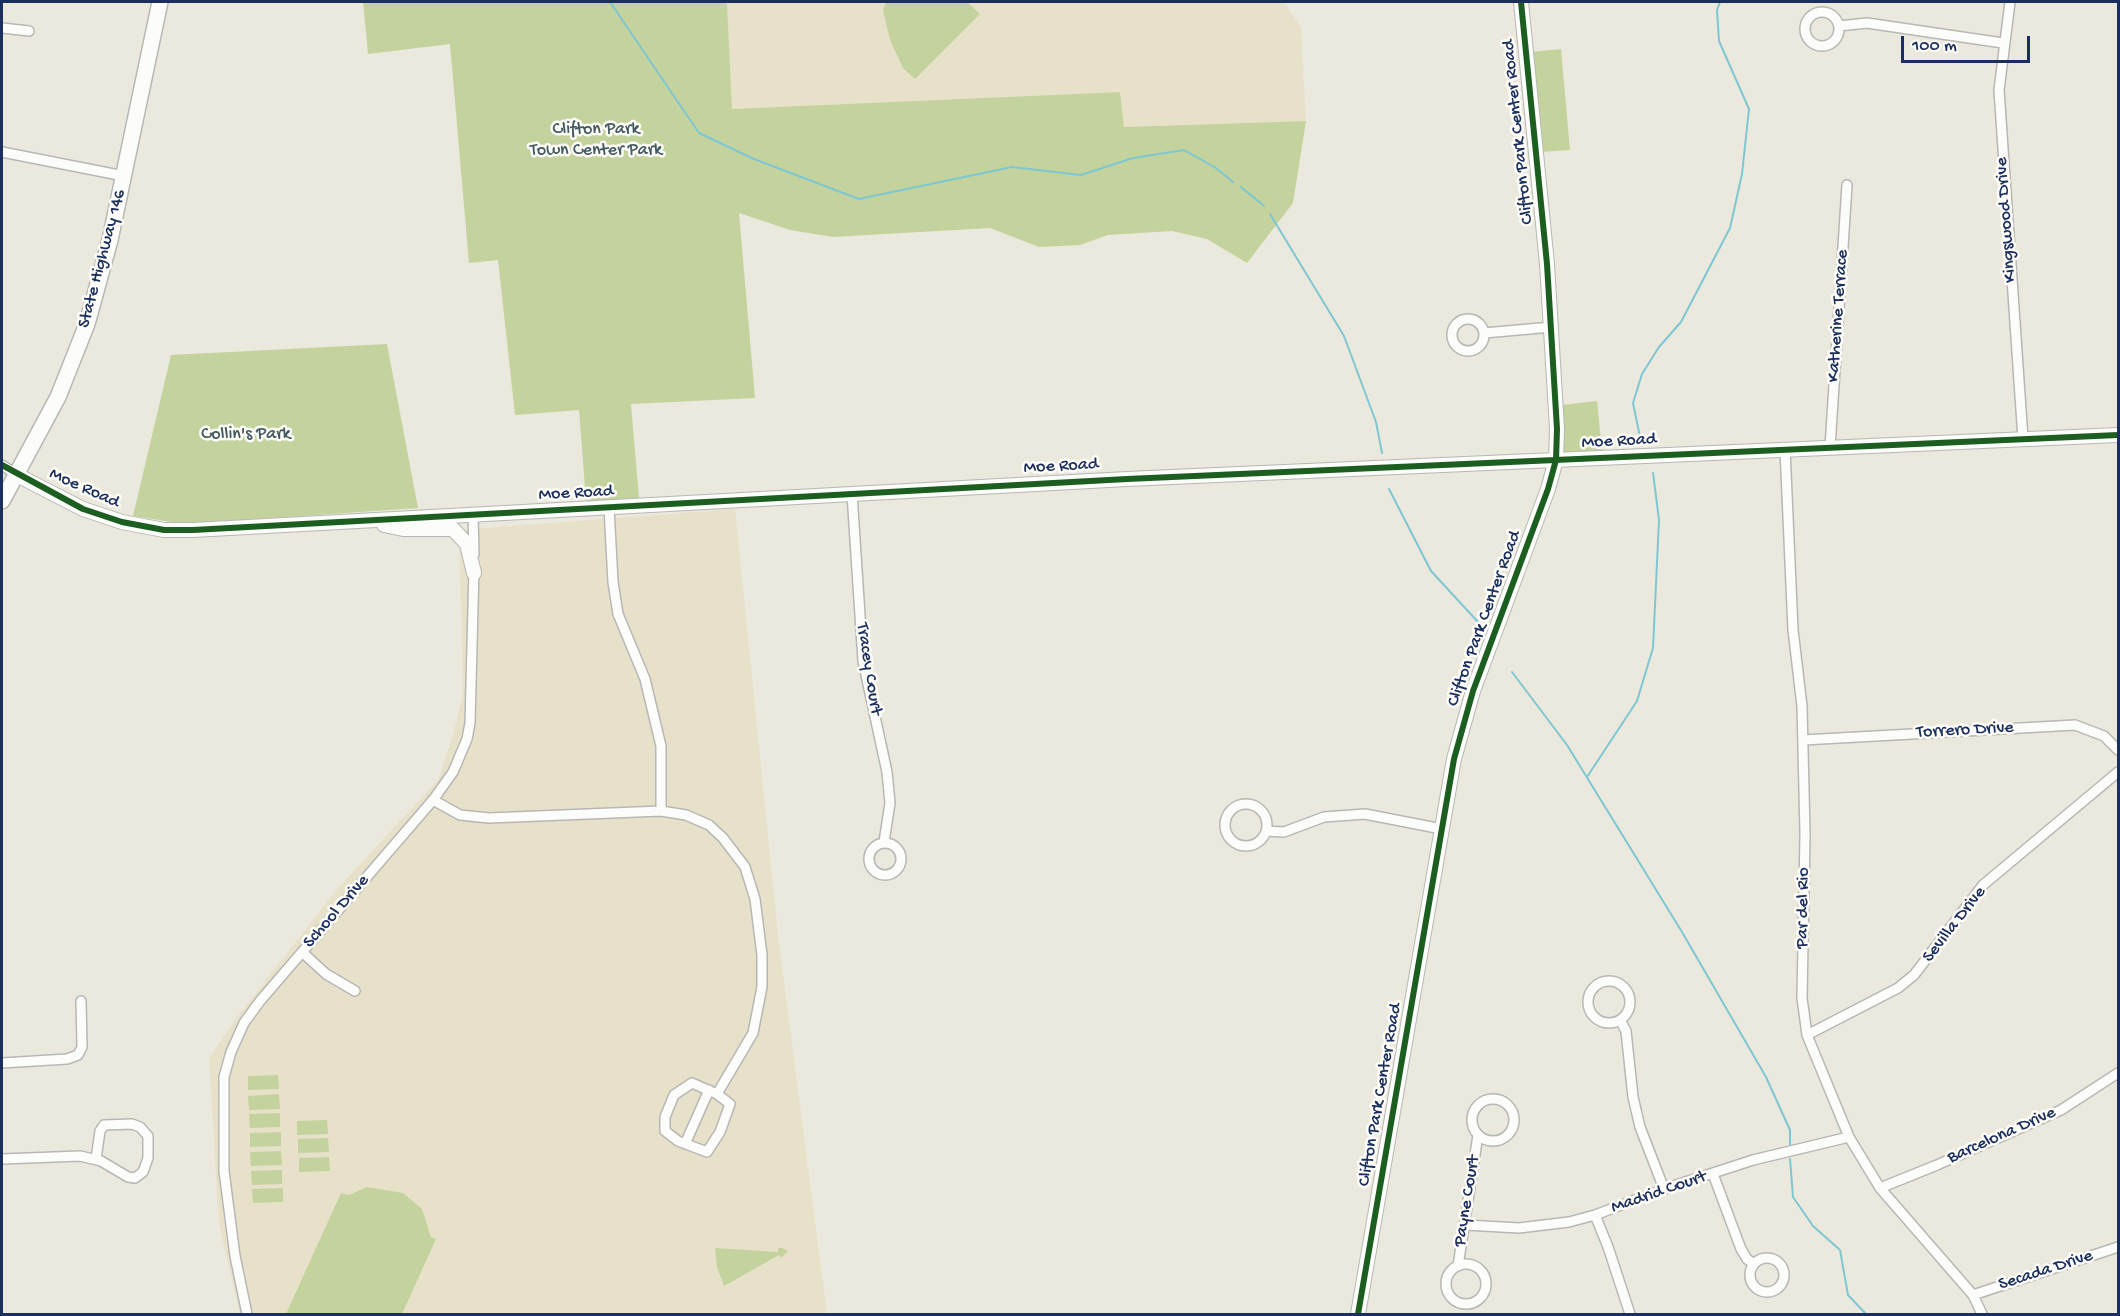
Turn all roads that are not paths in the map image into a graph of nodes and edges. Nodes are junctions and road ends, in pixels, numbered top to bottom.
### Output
1 (160, 2) edge
2 (1521, 2) edge
3 (2010, 2) edge
4 (1839, 26) dead end
5 (2, 28) edge
6 (29, 30) dead end
7 (2003, 43) junction
8 (2, 152) edge
9 (124, 176) junction
10 (1848, 185) dead end
11 (1552, 327) junction
12 (1484, 333) dead end
13 (2118, 435) edge
14 (2023, 439) junction
15 (1830, 447) junction
16 (1785, 449) junction
17 (1556, 460) junction
18 (2, 465) edge
19 (17, 475) junction
20 (852, 494) junction
21 (2, 501) edge
22 (609, 508) junction
23 (472, 515) junction
24 (367, 521) junction
25 (474, 573) junction
26 (1803, 740) junction
27 (2118, 750) edge
28 (2118, 772) edge
29 (433, 800) junction
30 (661, 811) junction
31 (1442, 829) junction
32 (1266, 831) junction
33 (884, 842) dead end
34 (302, 952) junction
35 (355, 991) dead end
36 (81, 1001) dead end
37 (1620, 1020) junction
38 (1807, 1035) junction
39 (2, 1063) edge
40 (2118, 1073) edge
41 (713, 1092) junction
42 (1478, 1136) junction
43 (1849, 1137) junction
44 (685, 1144) junction
45 (2, 1159) edge
46 (96, 1159) junction
47 (1713, 1174) junction
48 (1880, 1188) junction
49 (1664, 1189) junction
50 (1595, 1215) junction
51 (1466, 1226) junction
52 (2118, 1247) edge
53 (1754, 1264) dead end
54 (1458, 1266) junction
55 (1973, 1295) junction
56 (247, 1314) edge
57 (1358, 1314) edge
58 (1630, 1314) edge
59 (1982, 1314) edge

1 - 9 main road, State Highway 146
2 - 11 street, Clifton Park Center Road
3 - 7 street, Kingswood Drive
4 - 7 street
5 - 6 street
7 - 14 street, Kingswood Drive
8 - 9 street
9 - 19 main road, State Highway 146
10 - 15 street, Katherine Terrace
11 - 12 street
11 - 17 street, Clifton Park Center Road
13 - 14 street, Moe Road
14 - 15 street, Moe Road
15 - 16 street, Moe Road
16 - 17 street, Moe Road
16 - 26 street, Par del Rio
17 - 20 street, Moe Road
17 - 31 street, Clifton Park Center Road
18 - 19 street
19 - 21 main road, State Highway 146
19 - 24 street, Moe Road
20 - 22 street, Moe Road
20 - 33 street, Tracey Court
22 - 23 street, Moe Road
22 - 30 street
23 - 24 street, Moe Road
23 - 25 street, School Drive
24 - 25 street
25 - 29 street, School Drive
26 - 27 street, Torrero Drive
26 - 38 street, Par del Rio
28 - 38 street, Sevilla Drive
29 - 30 street
29 - 34 street, School Drive
30 - 41 street
31 - 32 street
31 - 57 street, Clifton Park Center Road
32 - 32 street
34 - 35 street
34 - 56 street, School Drive
36 - 39 street
37 - 37 street
37 - 49 street
38 - 43 street, Par del Rio
40 - 48 street, Barcelona Drive
41 - 44 street
41 - 44 street
41 - 44 street
42 - 42 street, Payne Court
42 - 51 street, Payne Court
43 - 47 street, Madrid Court
43 - 48 street, Par del Rio
45 - 46 street
46 - 46 street
47 - 49 street, Madrid Court
47 - 53 street
48 - 55 street, Par del Rio
49 - 50 street, Madrid Court
50 - 51 street, Madrid Court
50 - 58 street
51 - 54 street, Payne Court
52 - 55 street, Secada Drive
54 - 54 street, Payne Court
55 - 59 street, Par del Rio

